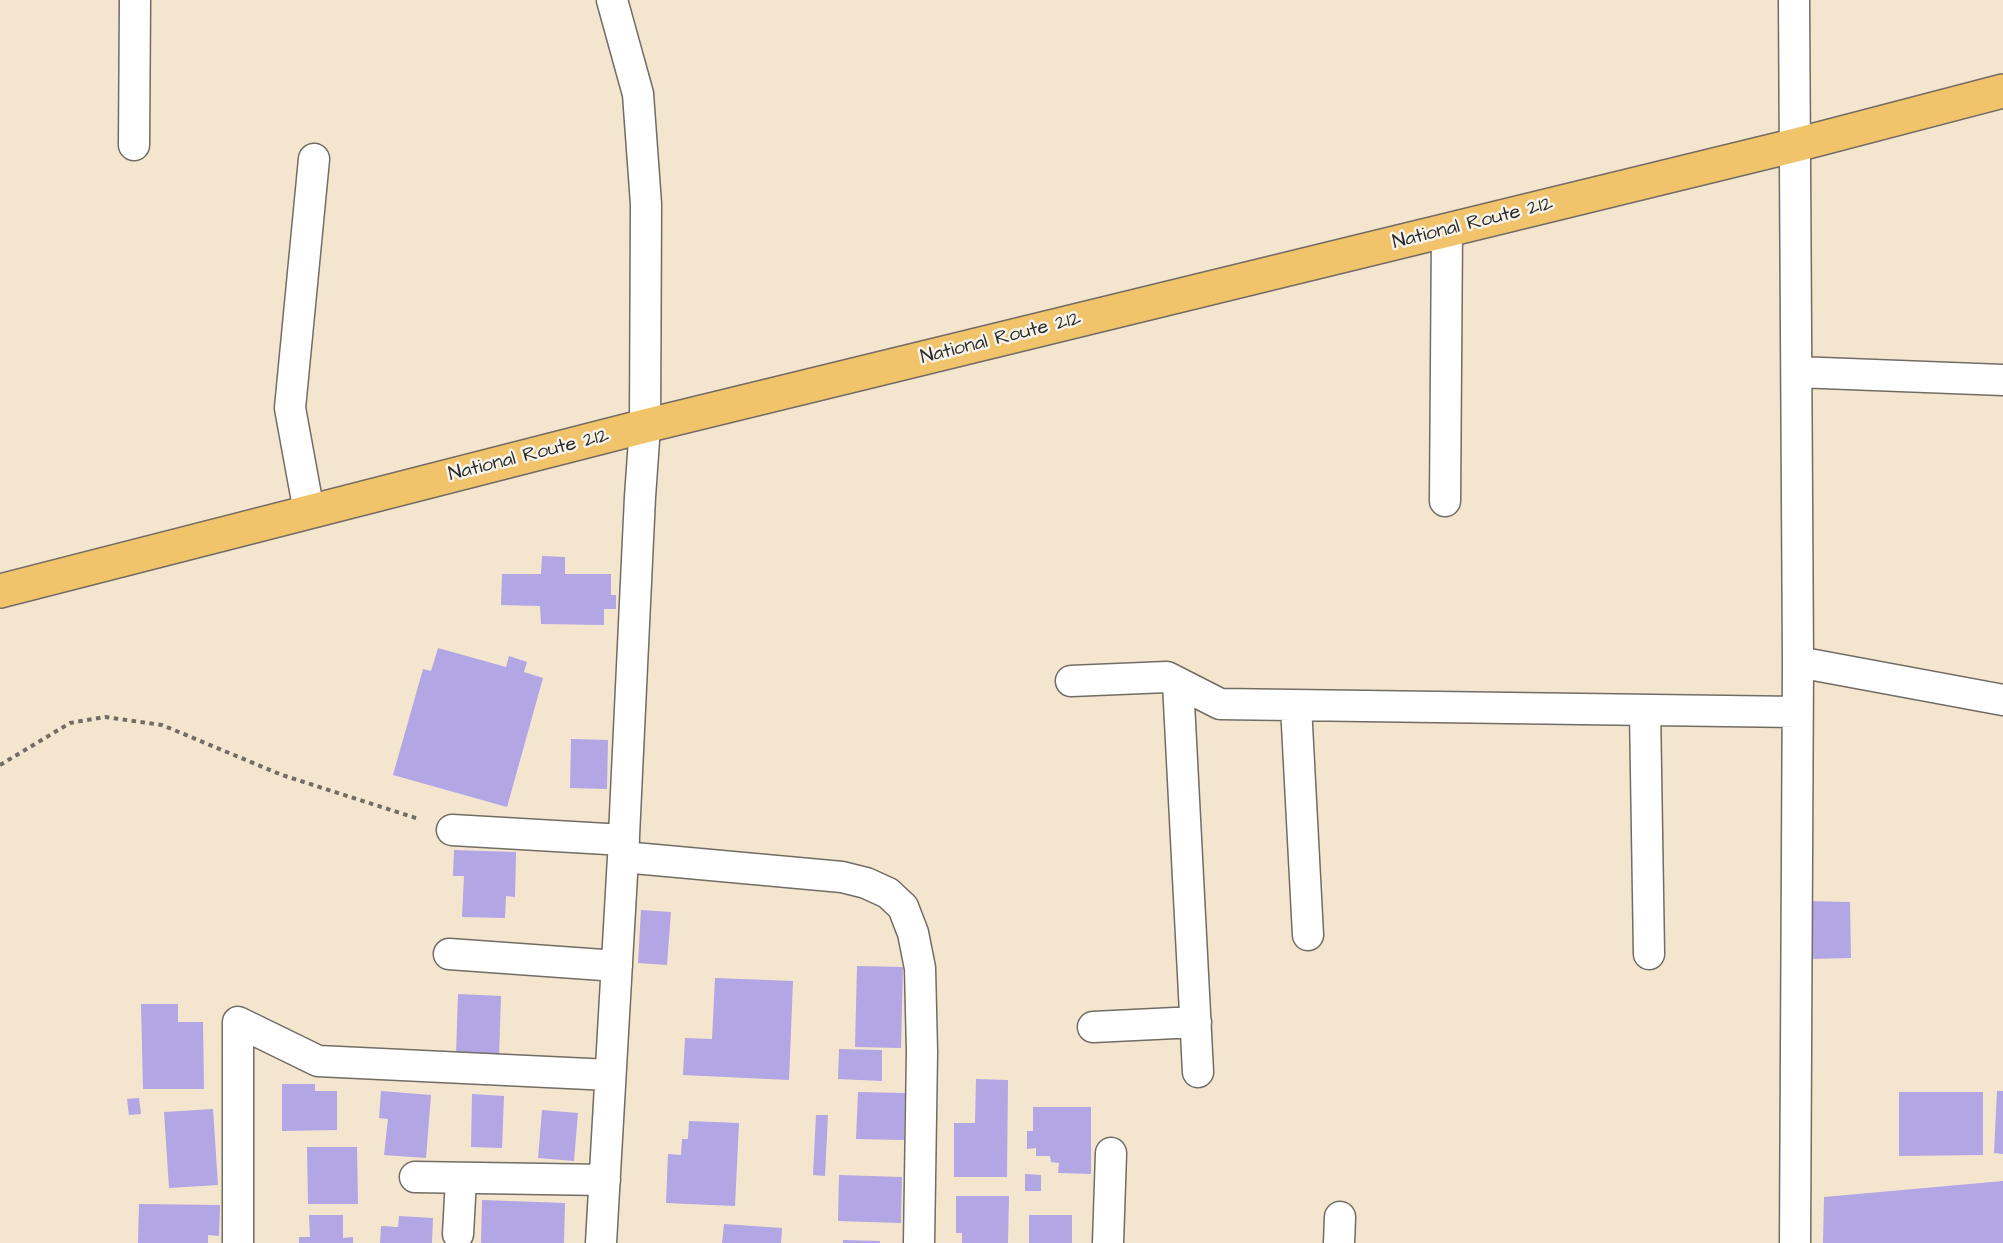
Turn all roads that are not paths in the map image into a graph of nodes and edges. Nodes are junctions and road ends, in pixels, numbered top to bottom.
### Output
1 (135, 0) edge
2 (612, 0) edge
3 (1794, 0) edge
4 (2003, 91) edge
5 (134, 145) dead end
6 (1796, 145) junction
7 (314, 159) dead end
8 (1447, 230) junction
9 (1797, 372) junction
10 (2003, 380) edge
11 (645, 426) junction
12 (1445, 501) dead end
13 (309, 512) junction
14 (0, 591) edge
15 (1798, 662) junction
16 (1071, 681) dead end
17 (1178, 683) junction
18 (2003, 700) edge
19 (1296, 706) junction
20 (1645, 710) junction
21 (1797, 712) junction
22 (452, 830) road end
23 (623, 849) junction
24 (1308, 935) dead end
25 (449, 954) dead end
26 (1649, 954) dead end
27 (617, 966) junction
28 (1196, 1023) junction
29 (1094, 1027) dead end
30 (1198, 1072) dead end
31 (610, 1075) junction
32 (1111, 1153) dead end
33 (415, 1177) dead end
34 (461, 1179) junction
35 (605, 1180) junction
36 (458, 1234) dead end
37 (238, 1243) edge
38 (601, 1243) edge
39 (919, 1243) edge
40 (1108, 1243) edge
41 (1794, 1243) edge

1 - 5 street
2 - 11 street
3 - 6 street
4 - 6 highway, National Route 212
6 - 8 highway, National Route 212
6 - 9 street
7 - 13 street
8 - 11 highway, National Route 212
8 - 12 street
9 - 10 street
9 - 15 street
11 - 13 highway, National Route 212
11 - 23 street
13 - 14 highway, National Route 212
15 - 18 street
15 - 21 street
16 - 17 street
17 - 19 street
17 - 28 street
19 - 20 street
19 - 24 street
20 - 21 street
20 - 26 street
21 - 41 street
22 - 23 street
23 - 27 street
23 - 39 street
25 - 27 street
27 - 31 street
28 - 29 street
28 - 30 street
31 - 35 street
31 - 37 street
32 - 40 street
33 - 34 street
34 - 35 street
34 - 36 street
35 - 38 street

